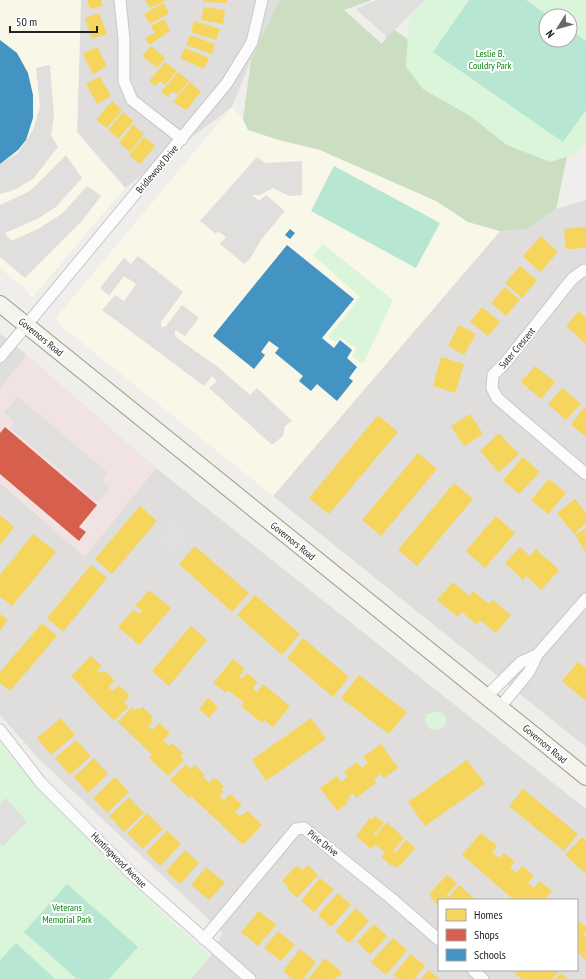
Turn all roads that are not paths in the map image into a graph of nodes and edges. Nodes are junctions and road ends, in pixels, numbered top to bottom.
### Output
1 (120, 0) edge
2 (262, 0) edge
3 (182, 139) junction
4 (586, 271) edge
5 (0, 304) edge
6 (27, 325) junction
7 (0, 357) edge
8 (586, 474) edge
9 (586, 599) edge
10 (537, 655) junction
11 (487, 696) junction
12 (500, 706) junction
13 (0, 730) edge
14 (586, 777) edge
15 (204, 939) junction
16 (438, 939) edge
17 (474, 971) edge
18 (250, 979) edge
19 (483, 979) edge

1 - 3 street
2 - 3 street, Bridlewood Drive
3 - 6 street, Bridlewood Drive
4 - 8 street, Suter Crescent
5 - 6 main road, Governors Road
6 - 7 street, Bridlewood Drive
6 - 11 main road, Governors Road
9 - 10 street
10 - 11 street
10 - 12 street
11 - 12 main road, Governors Road
12 - 14 main road, Governors Road
13 - 15 street, Huntingwood Avenue
15 - 16 street, Pirie Drive
15 - 18 street, Huntingwood Avenue
17 - 19 street

